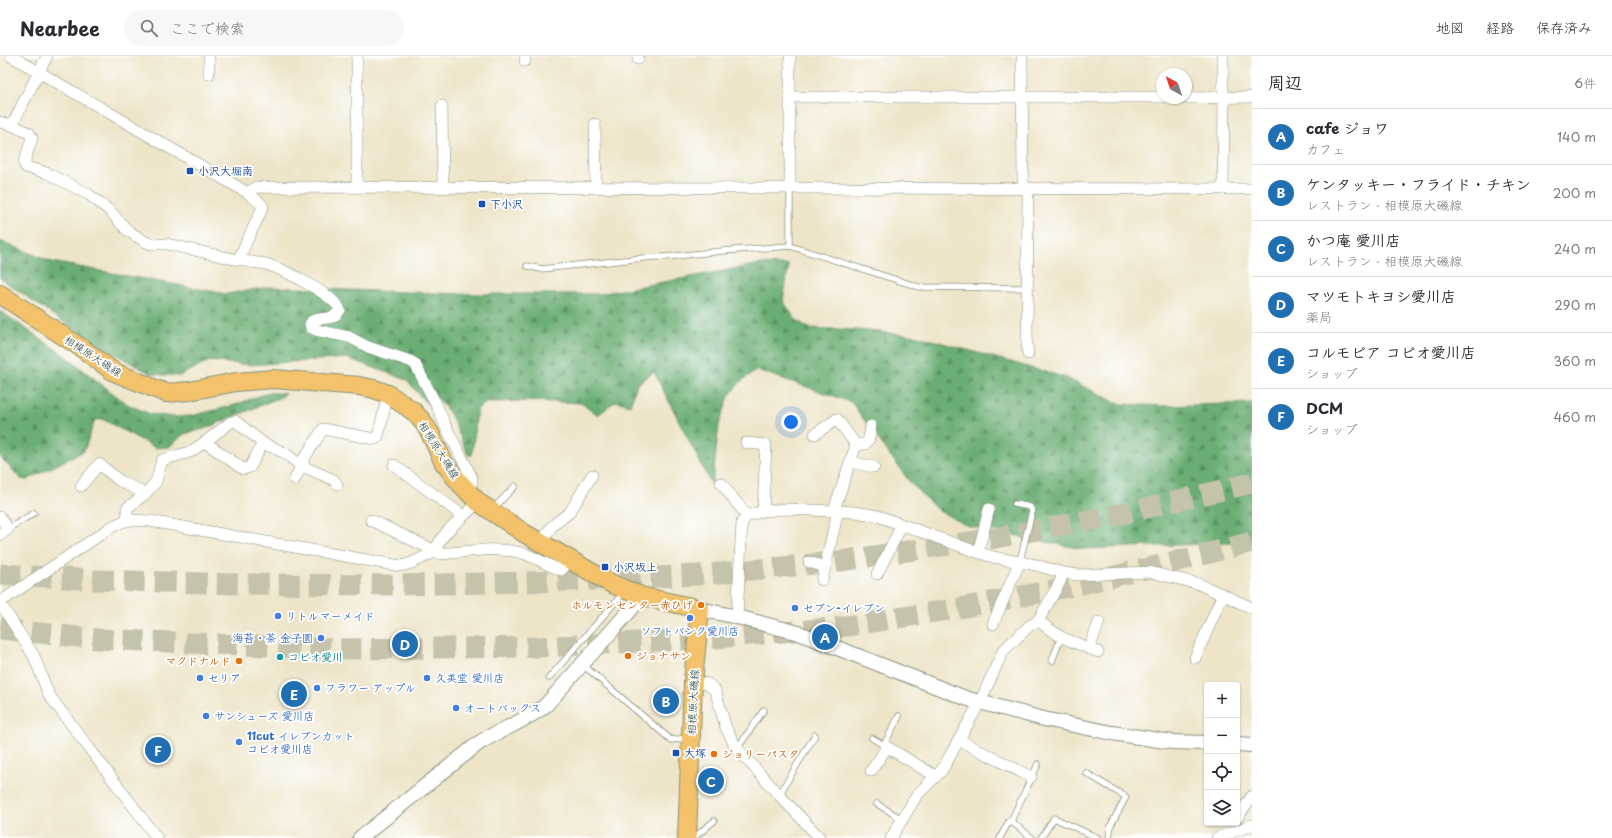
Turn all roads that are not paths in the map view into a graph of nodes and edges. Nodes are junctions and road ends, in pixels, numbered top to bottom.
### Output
1 (11, 56) edge
2 (46, 56) edge
3 (210, 56) edge
4 (357, 56) edge
5 (790, 56) edge
6 (1022, 56) edge
7 (1223, 56) edge
8 (39, 72) junction
9 (209, 74) dead end
10 (790, 97) junction
11 (1023, 97) junction
12 (1156, 97) edge
13 (1252, 97) edge
14 (1192, 98) edge
15 (1223, 98) junction
16 (442, 106) dead end
17 (0, 122) edge
18 (12, 125) junction
19 (593, 130) dead end
20 (357, 188) junction
21 (443, 188) junction
22 (596, 188) junction
23 (790, 188) junction
24 (1028, 188) junction
25 (1223, 189) junction
26 (1252, 189) edge
27 (248, 193) junction
28 (790, 246) junction
29 (240, 258) junction
30 (527, 266) dead end
31 (1027, 288) junction
32 (0, 294) edge
33 (1028, 354) dead end
34 (388, 394) junction
35 (871, 426) dead end
36 (814, 434) dead end
37 (204, 442) junction
38 (263, 443) junction
39 (746, 443) dead end
40 (856, 445) junction
41 (850, 462) junction
42 (300, 465) junction
43 (394, 465) dead end
44 (874, 467) dead end
45 (592, 476) dead end
46 (294, 479) dead end
47 (721, 483) dead end
48 (337, 484) dead end
49 (81, 486) dead end
50 (515, 486) dead end
51 (144, 495) junction
52 (479, 501) junction
53 (1015, 504) dead end
54 (989, 509) dead end
55 (836, 510) junction
56 (763, 511) junction
57 (34, 513) dead end
58 (463, 516) junction
59 (747, 516) junction
60 (0, 517) edge
61 (127, 520) junction
62 (371, 520) dead end
63 (902, 525) junction
64 (4, 532) edge
65 (541, 543) junction
66 (435, 551) junction
67 (977, 552) junction
68 (571, 560) junction
69 (1020, 561) junction
70 (809, 562) dead end
71 (825, 568) junction
72 (1063, 573) junction
73 (878, 574) dead end
74 (822, 580) dead end
75 (634, 593) junction
76 (1223, 594) junction
77 (0, 602) edge
78 (1252, 608) edge
79 (700, 609) junction
80 (737, 617) junction
81 (1038, 621) junction
82 (1099, 622) dead end
83 (993, 624) dead end
84 (1061, 637) junction
85 (1195, 658) dead end
86 (1052, 661) dead end
87 (582, 665) junction
88 (549, 678) dead end
89 (693, 682) junction
90 (980, 702) junction
91 (764, 710) dead end
92 (898, 716) dead end
93 (815, 735) dead end
94 (691, 738) junction
95 (872, 738) dead end
96 (959, 740) junction
97 (1204, 743) edge
98 (1240, 744) edge
99 (1252, 745) edge
100 (886, 746) junction
101 (736, 747) junction
102 (1038, 764) dead end
103 (871, 771) dead end
104 (1086, 773) dead end
105 (934, 777) junction
106 (1031, 777) junction
107 (779, 795) junction
108 (1252, 796) edge
109 (877, 804) dead end
110 (1240, 814) edge
111 (902, 819) junction
112 (714, 821) dead end
113 (1011, 821) junction
114 (1252, 825) edge
115 (1229, 826) edge
116 (687, 837) edge
117 (1219, 837) edge
118 (157, 838) edge
119 (360, 838) edge
120 (820, 838) edge
121 (890, 838) edge
122 (1000, 838) edge
123 (1032, 838) edge
124 (1041, 838) edge
125 (1098, 838) edge
126 (1109, 838) edge

1 - 8 street
2 - 8 street
3 - 9 street
4 - 20 street
5 - 10 street
6 - 11 street
7 - 15 street
8 - 18 street
8 - 27 street
10 - 11 street
10 - 23 street
11 - 12 street
11 - 24 street
13 - 15 street
14 - 15 street
15 - 25 street
16 - 21 street
17 - 18 street
18 - 29 street
19 - 22 street
20 - 21 street
20 - 27 street
21 - 22 street
22 - 23 street
23 - 24 street
23 - 28 lane
24 - 25 street
24 - 31 street
25 - 26 street
27 - 29 street
28 - 30 lane
28 - 31 lane
29 - 52 street
31 - 33 street
32 - 34 main road, 相模原大磯線
34 - 42 street
34 - 52 main road, 相模原大磯線
35 - 40 street
36 - 40 street
37 - 38 street
37 - 38 street
37 - 51 street
38 - 42 street
39 - 56 street
40 - 41 street
41 - 44 street
41 - 55 street
42 - 46 street
42 - 48 street
43 - 58 street
45 - 65 street
47 - 59 street
49 - 51 street
50 - 52 lane
51 - 61 street
52 - 58 street
52 - 65 main road, 相模原大磯線
53 - 69 lane
54 - 67 street
55 - 56 street
55 - 63 street
55 - 71 street
56 - 59 street
57 - 64 lane
58 - 66 street
59 - 80 street
60 - 64 street
61 - 66 street
61 - 77 street
62 - 66 street
63 - 67 street
63 - 73 street
65 - 68 main road, 相模原大磯線
66 - 68 street
67 - 69 street
68 - 75 main road, 相模原大磯線
69 - 72 street
69 - 83 street
70 - 71 street
71 - 74 street
72 - 76 street
72 - 81 street
75 - 79 main road, 相模原大磯線
75 - 87 street
75 - 88 lane
76 - 78 street
76 - 85 street
77 - 118 street
79 - 80 street
79 - 89 main road, 相模原大磯線
80 - 90 street
81 - 84 street
81 - 90 street
82 - 84 street
84 - 86 lane
87 - 94 lane
87 - 119 street
89 - 94 main road, 相模原大磯線
89 - 101 street
90 - 96 street
90 - 97 street
91 - 101 lane
92 - 100 lane
93 - 107 lane
94 - 116 main road, 相模原大磯線
95 - 100 lane
96 - 105 street
96 - 106 street
98 - 99 street
100 - 103 street
100 - 105 street
101 - 107 street
102 - 106 lane
104 - 126 lane
105 - 111 street
106 - 113 lane
107 - 120 street
108 - 110 street
109 - 111 lane
111 - 121 street
112 - 116 lane
113 - 122 lane
113 - 123 lane
114 - 117 street
115 - 117 street
124 - 125 lane

